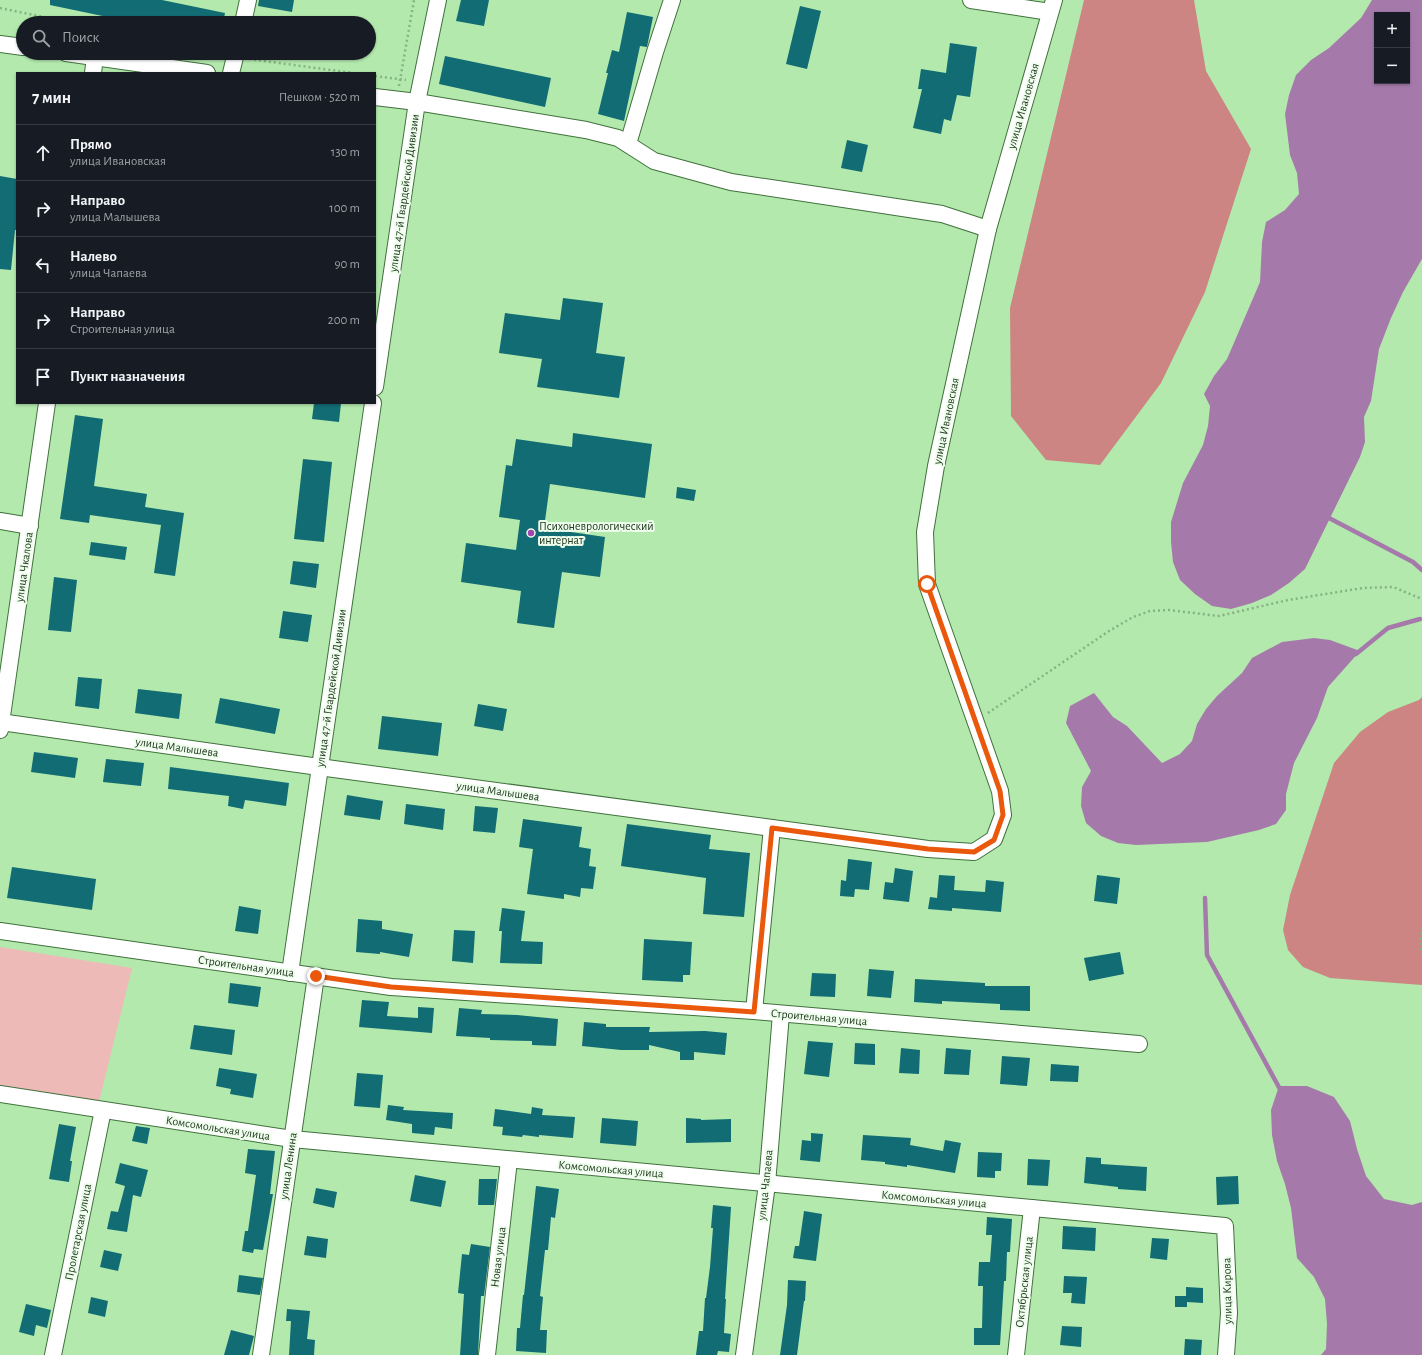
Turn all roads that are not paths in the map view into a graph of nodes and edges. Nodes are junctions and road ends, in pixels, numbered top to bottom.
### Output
1 (248, 0) edge
2 (438, 0) edge
3 (672, 0) edge
4 (971, 0) edge
5 (1052, 6) edge
6 (245, 16) edge
7 (0, 44) edge
8 (16, 46) edge
9 (94, 60) edge
10 (116, 60) edge
11 (234, 60) edge
12 (92, 72) edge
13 (199, 72) edge
14 (231, 72) edge
15 (376, 97) edge
16 (417, 102) junction
17 (628, 144) junction
18 (988, 229) junction
19 (376, 380) edge
20 (47, 404) edge
21 (373, 404) edge
22 (0, 521) edge
23 (30, 526) junction
24 (0, 725) edge
25 (319, 767) junction
26 (772, 828) junction
27 (994, 840) joint
28 (0, 931) edge
29 (290, 972) junction
30 (316, 976) junction
31 (754, 1012) junction
32 (781, 1014) junction
33 (1139, 1044) dead end
34 (0, 1094) edge
35 (102, 1110) junction
36 (292, 1139) junction
37 (510, 1160) junction
38 (766, 1184) junction
39 (1032, 1208) junction
40 (1225, 1226) joint
41 (53, 1355) edge
42 (261, 1355) edge
43 (487, 1355) edge
44 (744, 1355) edge
45 (1016, 1355) edge
46 (1226, 1355) edge

1 - 6 street
2 - 16 street, улица 47-й Гвардейской Дивизии
3 - 17 street
4 - 5 street
5 - 18 street, улица Ивановская
7 - 8 street
9 - 12 street
10 - 13 street
11 - 14 street
15 - 16 street
16 - 17 street
16 - 19 street, улица 47-й Гвардейской Дивизии
17 - 18 street
18 - 27 street, улица Ивановская
20 - 23 street, улица Чкалова
21 - 25 street, улица 47-й Гвардейской Дивизии
22 - 23 street
23 - 24 street, улица Чкалова
24 - 25 street, улица Малышева
25 - 26 street, улица Малышева
25 - 29 street, улица 47-й Гвардейской Дивизии
26 - 27 street, улица Малышева
26 - 31 street
28 - 29 street, Строительная улица
29 - 30 street, Строительная улица
30 - 31 street, Строительная улица
30 - 36 street, улица Ленина
31 - 32 street, Строительная улица
32 - 33 street, Строительная улица
32 - 38 street, улица Чапаева
34 - 35 street, Комсомольская улица
35 - 36 street, Комсомольская улица
35 - 41 street, Пролетарская улица
36 - 37 street, Комсомольская улица
36 - 42 street, улица Ленина
37 - 38 street, Комсомольская улица
37 - 43 street, Новая улица
38 - 39 street, Комсомольская улица
38 - 44 street, улица Чапаева
39 - 40 street, Комсомольская улица
39 - 45 street, Октябрьская улица
40 - 46 street, улица Кирова

